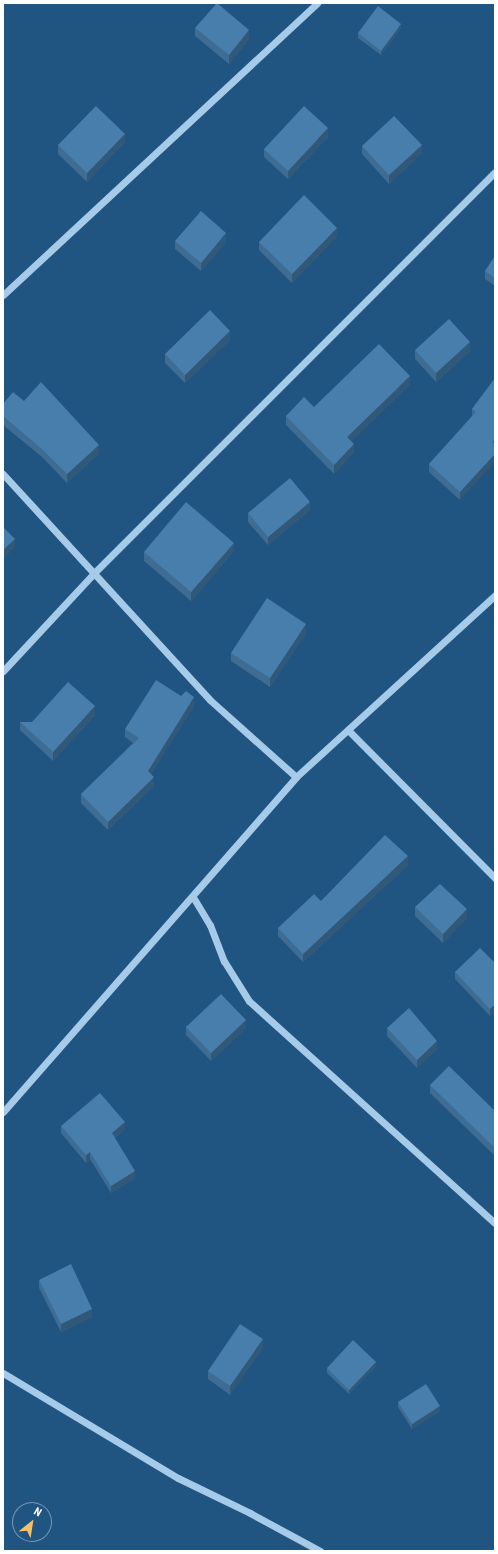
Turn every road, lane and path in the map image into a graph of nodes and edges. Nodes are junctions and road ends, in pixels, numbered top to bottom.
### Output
1 (318, 3) edge
2 (495, 172) edge
3 (3, 294) edge
4 (3, 474) edge
5 (94, 573) junction
6 (495, 595) edge
7 (3, 671) edge
8 (348, 730) junction
9 (296, 777) junction
10 (495, 878) edge
11 (193, 897) junction
12 (3, 1112) edge
13 (495, 1223) edge
14 (3, 1373) edge
15 (320, 1551) edge

1 - 3 street
2 - 5 street
4 - 5 street
5 - 7 street
5 - 9 street
6 - 8 street
8 - 9 street
8 - 10 street
9 - 11 street
11 - 12 street
11 - 13 street
14 - 15 street

